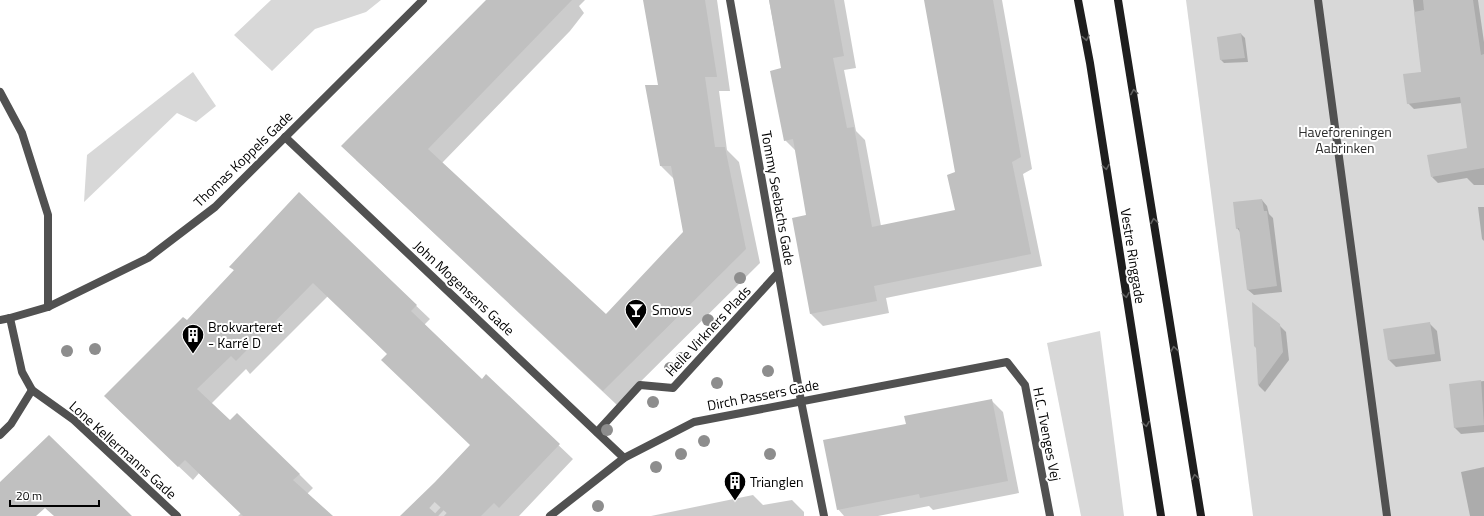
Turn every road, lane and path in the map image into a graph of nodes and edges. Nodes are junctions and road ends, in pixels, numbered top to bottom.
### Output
1 (424, 0) edge
2 (730, 0) edge
3 (1078, 0) edge
4 (1118, 0) edge
5 (1318, 0) edge
6 (0, 92) edge
7 (285, 137) junction
8 (778, 273) junction
9 (48, 307) junction
10 (10, 318) junction
11 (0, 320) edge
12 (1007, 362) joint
13 (32, 390) junction
14 (801, 401) junction
15 (597, 432) junction
16 (0, 435) edge
17 (624, 458) junction
18 (177, 516) edge
19 (550, 516) edge
20 (824, 516) edge
21 (1050, 516) edge
22 (1161, 516) edge
23 (1201, 516) edge
24 (1387, 516) edge

1 - 7 street, Thomas Koppels Gade
2 - 8 street, Tommy Seebachs Gade
3 -> 22 main road, Vestre Ringgade
23 -> 4 main road, Vestre Ringgade
5 - 24 street
6 - 9 street
7 - 9 street, Thomas Koppels Gade
7 - 15 street, John Mogensens Gade
8 - 14 street, Tommy Seebachs Gade
8 - 15 street, Helle Virkners Plads
9 - 10 street, Thomas Koppels Gade
10 - 11 street, Thomas Koppels Gade
10 - 13 street
12 - 14 street, Dirch Passers Gade
12 - 21 street, H.C. Tvenges Vej
13 - 16 street
13 - 18 street, Lone Kellermanns Gade
14 - 17 street, Dirch Passers Gade
14 - 20 street, Tommy Seebachs Gade
15 - 17 street, John Mogensens Gade
17 - 19 street, Dirch Passers Gade

